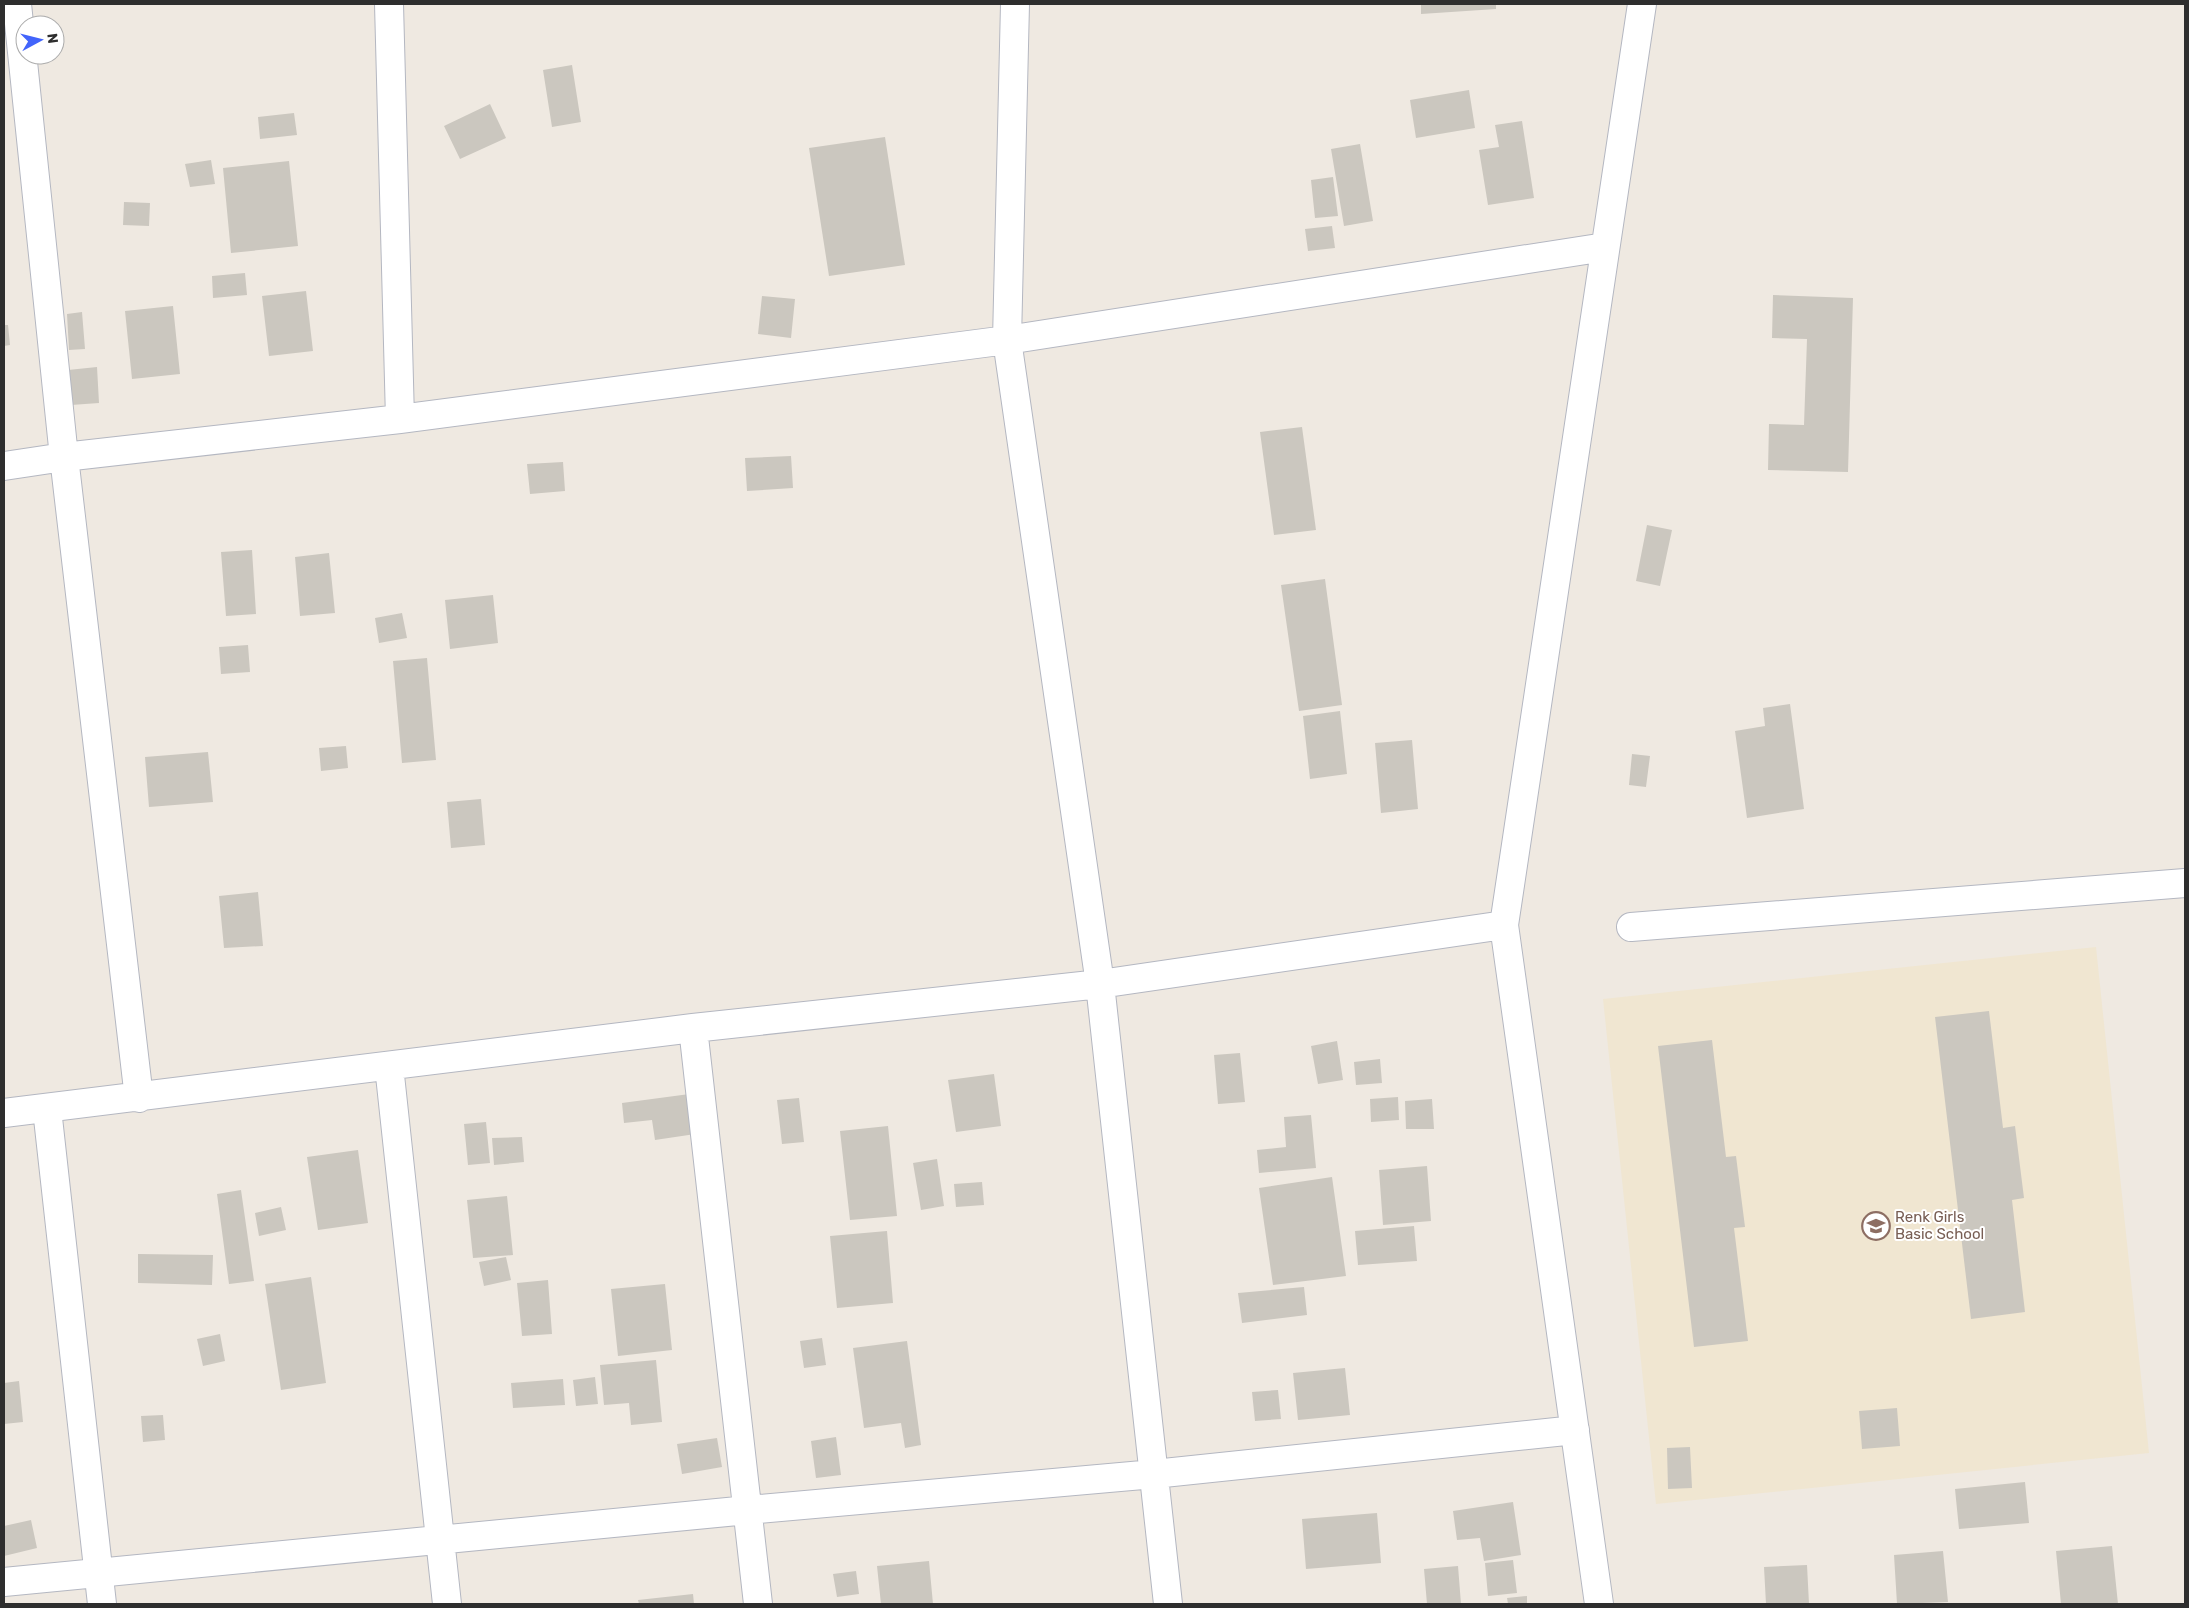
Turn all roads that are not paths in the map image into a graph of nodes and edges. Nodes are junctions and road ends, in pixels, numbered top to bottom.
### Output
1 (17, 4) edge
2 (390, 4) edge
3 (1015, 4) edge
4 (1642, 4) edge
5 (1605, 247) junction
6 (1007, 340) junction
7 (400, 419) junction
8 (64, 457) junction
9 (4, 466) edge
10 (2185, 883) edge
11 (1504, 925) junction
12 (1631, 927) dead end
13 (1100, 984) junction
14 (693, 1028) junction
15 (389, 1066) junction
16 (139, 1098) junction
17 (47, 1109) junction
18 (4, 1113) edge
19 (1575, 1430) junction
20 (1154, 1474) junction
21 (748, 1510) junction
22 (440, 1541) junction
23 (98, 1574) junction
24 (4, 1582) edge
25 (102, 1604) edge
26 (447, 1604) edge
27 (758, 1604) edge
28 (1168, 1604) edge
29 (1599, 1604) edge

1 - 8 street
2 - 7 street
3 - 6 street
4 - 5 street
5 - 6 street
5 - 11 street
6 - 7 street
6 - 13 street
7 - 8 street
8 - 9 street
8 - 16 street
10 - 12 street
11 - 13 street
11 - 19 street
13 - 14 street
13 - 20 street
14 - 15 street
14 - 21 street
15 - 16 street
15 - 22 street
16 - 17 street
17 - 18 street
17 - 23 street
19 - 20 street
19 - 29 street
20 - 21 street
20 - 28 street
21 - 22 street
21 - 27 street
22 - 23 street
22 - 26 street
23 - 24 street
23 - 25 street

